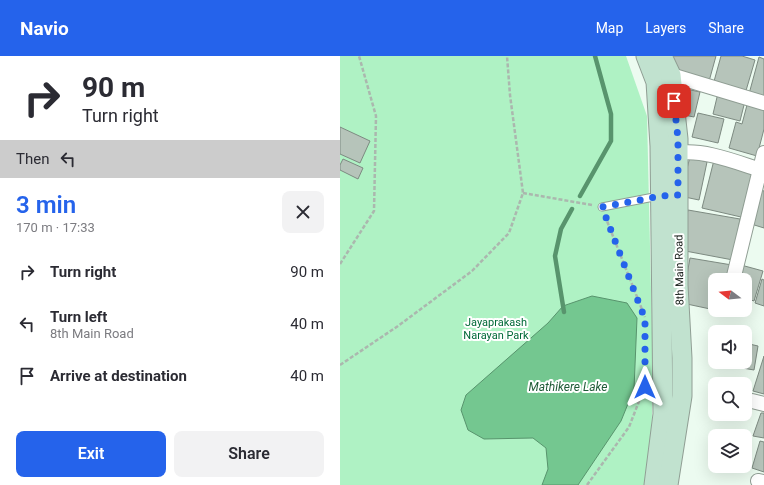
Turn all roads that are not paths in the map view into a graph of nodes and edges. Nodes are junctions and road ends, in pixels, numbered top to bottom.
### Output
1 (646, 56) edge
2 (662, 56) edge
3 (671, 75) junction
4 (764, 103) edge
5 (678, 153) junction
6 (764, 153) edge
7 (762, 170) edge
8 (669, 196) junction
9 (602, 207) road end
10 (735, 273) edge
11 (654, 485) edge
12 (668, 485) edge

1 - 8 street
2 - 3 street, 8th Main Road
3 - 4 street
3 - 5 street, 8th Main Road
5 - 7 street
5 - 8 street, 8th Main Road
6 - 7 street
7 - 10 street
8 - 9 lane
8 - 11 street
8 - 12 street, 8th Main Road

